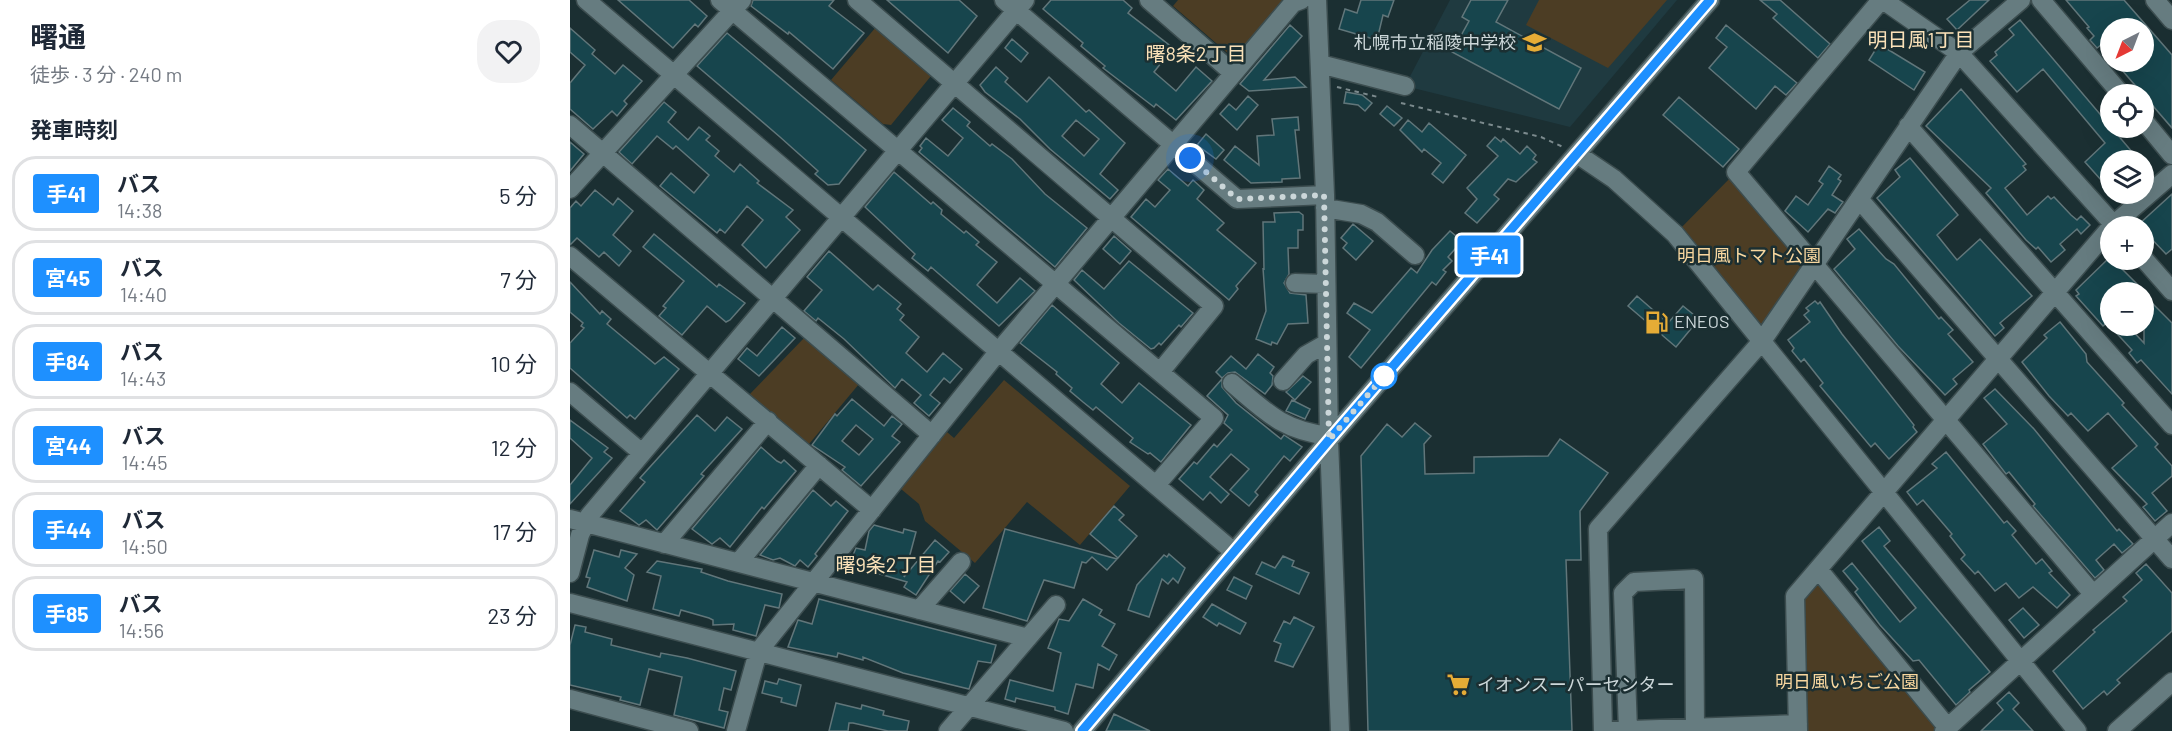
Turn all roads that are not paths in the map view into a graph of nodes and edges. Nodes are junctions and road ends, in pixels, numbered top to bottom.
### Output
1 (586, 0) edge
2 (857, 0) edge
3 (1149, 0) edge
4 (1301, 0) edge
5 (1317, 0) edge
6 (1710, 0) edge
7 (1882, 0) edge
8 (2021, 0) edge
9 (2041, 0) edge
10 (2155, 0) edge
11 (731, 4) edge
12 (1015, 4) edge
13 (2172, 20) edge
14 (1959, 53) junction
15 (1233, 73) junction
16 (1320, 74) junction
17 (674, 75) junction
18 (955, 83) junction
19 (2112, 84) edge
20 (1405, 86) dead end
21 (570, 125) edge
22 (1908, 126) junction
23 (2154, 133) edge
24 (1174, 145) junction
25 (898, 150) junction
26 (603, 153) junction
27 (1577, 154) junction
28 (2172, 155) edge
29 (2172, 174) edge
30 (570, 189) edge
31 (1859, 199) junction
32 (1325, 202) junction
33 (2104, 216) edge
34 (2124, 216) edge
35 (841, 217) junction
36 (1112, 218) junction
37 (2100, 241) edge
38 (1415, 255) dead end
39 (570, 256) edge
40 (1813, 266) junction
41 (2154, 270) edge
42 (1295, 283) dead end
43 (1056, 284) junction
44 (1326, 284) junction
45 (2172, 291) edge
46 (2056, 292) junction
47 (773, 298) junction
48 (1762, 341) junction
49 (1327, 344) junction
50 (998, 351) junction
51 (1998, 359) junction
52 (1160, 372) junction
53 (710, 373) junction
54 (1283, 381) dead end
55 (1233, 383) dead end
56 (573, 401) edge
57 (768, 422) junction
58 (1945, 422) junction
59 (2172, 425) edge
60 (932, 435) junction
61 (1329, 438) junction
62 (642, 453) junction
63 (819, 465) junction
64 (1156, 485) junction
65 (1884, 492) junction
66 (872, 510) junction
67 (578, 521) edge
68 (2172, 523) edge
69 (2155, 539) junction
70 (664, 544) junction
71 (1234, 552) junction
72 (2172, 559) edge
73 (740, 562) junction
74 (961, 562) dead end
75 (1818, 569) junction
76 (570, 573) edge
77 (813, 584) junction
78 (2093, 594) junction
79 (570, 603) edge
80 (1056, 606) dead end
81 (919, 610) junction
82 (1028, 638) junction
83 (758, 652) junction
84 (2020, 661) junction
85 (2172, 682) edge
86 (570, 699) edge
87 (969, 706) junction
88 (1798, 728) edge
89 (1695, 729) edge
90 (1946, 729) edge
91 (1628, 730) edge
92 (689, 731) edge
93 (736, 731) edge
94 (948, 731) edge
95 (1064, 731) edge
96 (1082, 731) edge
97 (1340, 731) edge
98 (2077, 731) edge
99 (2117, 731) edge

1 - 17 street
2 - 18 street
3 - 15 street
4 - 15 street
5 - 16 street
6 - 27 street
7 - 14 street
7 - 40 street
8 - 14 street
9 - 19 street
10 - 13 street
11 - 17 street
11 - 25 street
12 - 18 street
12 - 24 street
14 - 22 street
14 - 33 street
15 - 24 street
16 - 20 street
16 - 32 street
17 - 26 street
17 - 35 street
18 - 25 street
18 - 36 street
21 - 26 street
22 - 31 street
22 - 46 street
23 - 28 street
24 - 32 street
24 - 36 street
25 - 35 street
25 - 43 street
26 - 30 street
26 - 47 street
27 - 48 street
27 - 61 street
29 - 34 street
31 - 40 street
31 - 51 street
32 - 38 street
32 - 44 street
35 - 47 street
35 - 50 street
36 - 43 street
36 - 52 street
37 - 46 street
39 - 53 street
40 - 48 street
40 - 58 street
41 - 45 street
42 - 44 street
43 - 50 street
43 - 52 street
44 - 49 street
46 - 51 street
46 - 59 street
47 - 53 street
47 - 60 street
48 - 65 street
48 - 91 street
49 - 54 street
49 - 61 street
50 - 60 street
50 - 64 street
51 - 58 street
51 - 69 street
52 - 64 street
53 - 57 street
53 - 62 street
55 - 61 street
56 - 62 street
57 - 63 street
57 - 70 street
58 - 65 street
58 - 78 street
60 - 66 street
61 - 71 street
61 - 97 street
62 - 67 street
63 - 66 street
63 - 73 street
64 - 71 street
65 - 75 street
65 - 84 street
66 - 77 street
67 - 70 street
67 - 76 street
68 - 69 street
69 - 72 street
69 - 78 street
70 - 73 street
71 - 96 street
73 - 77 street
74 - 81 street
75 - 88 street
75 - 90 street
77 - 81 street
77 - 83 street
78 - 84 street
79 - 83 street
80 - 82 street
81 - 82 street
82 - 87 street
83 - 87 street
83 - 93 street
84 - 90 street
84 - 98 street
85 - 99 street
86 - 92 street
87 - 94 street
87 - 95 street
88 - 89 street
89 - 91 street
89 - 91 street

